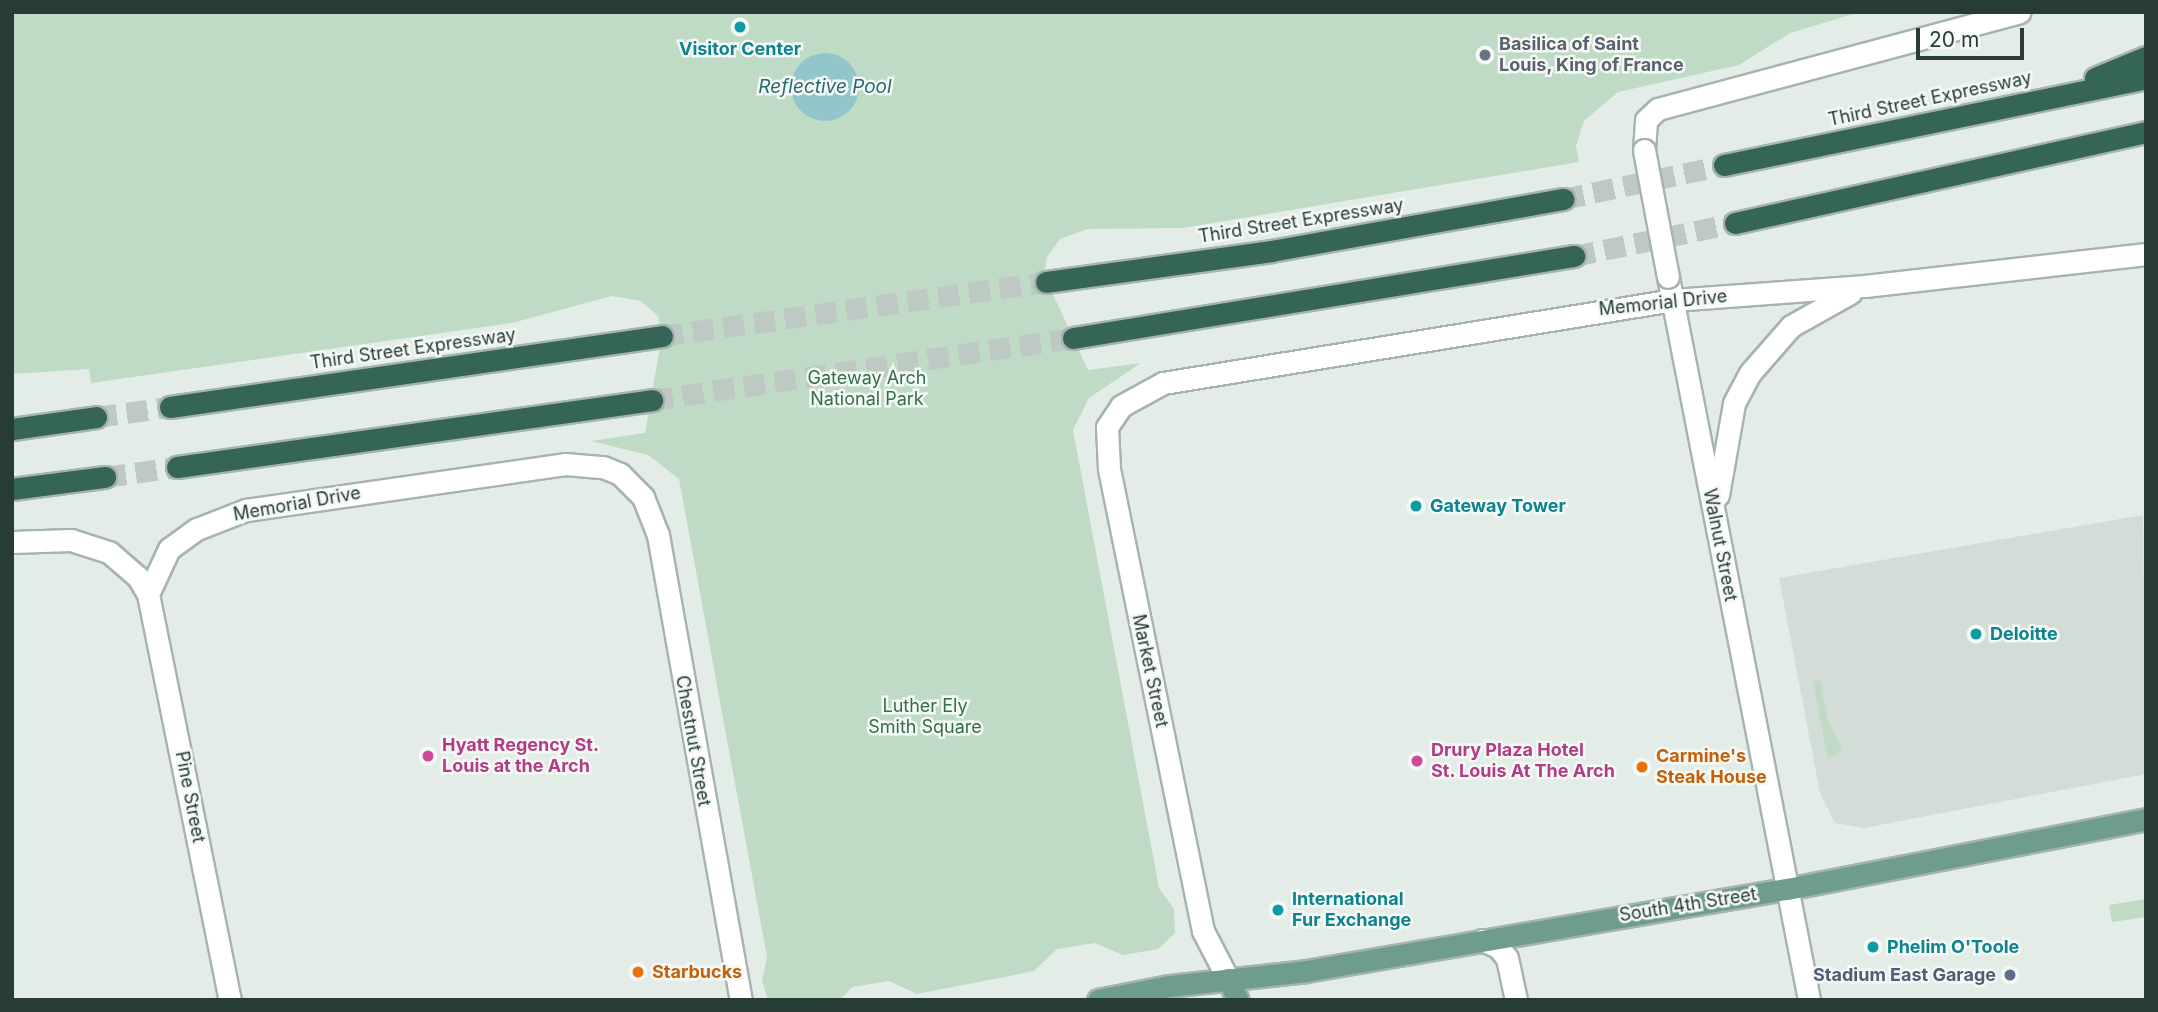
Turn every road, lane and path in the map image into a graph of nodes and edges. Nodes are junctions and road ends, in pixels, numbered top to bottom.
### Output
1 (2019, 12) edge
2 (2146, 57) edge
3 (2146, 78) edge
4 (2048, 98) junction
5 (2146, 132) edge
6 (1724, 165) tunnel mouth
7 (1563, 199) tunnel mouth
8 (1735, 223) tunnel mouth
9 (2146, 254) edge
10 (1574, 256) tunnel mouth
11 (1046, 282) tunnel mouth
12 (1865, 286) junction
13 (1673, 300) junction
14 (662, 336) tunnel mouth
15 (1073, 338) tunnel mouth
16 (1183, 379) joint
17 (652, 400) tunnel mouth
18 (170, 407) tunnel mouth
19 (96, 417) tunnel mouth
20 (12, 429) edge
21 (177, 467) tunnel mouth
22 (104, 477) tunnel mouth
23 (635, 486) joint
24 (12, 489) edge
25 (1716, 528) junction
26 (12, 542) edge
27 (148, 594) junction
28 (2146, 819) edge
29 (1787, 889) junction
30 (1482, 940) junction
31 (1228, 979) junction
32 (230, 1000) edge
33 (741, 1000) edge
34 (1098, 1000) edge
35 (1238, 1000) edge
36 (1516, 1000) edge
37 (1809, 1000) edge

1 - 13 street, Walnut Street, bridge
2 - 4 highway
3 - 4 highway, Third Street Expressway
4 - 6 highway, Third Street Expressway
5 - 8 highway
7 - 11 highway, Third Street Expressway
9 - 12 street, Memorial Drive
10 - 15 highway
12 - 13 street, Memorial Drive
12 - 25 street
13 - 16 street, Memorial Drive
13 - 25 street, Walnut Street
14 - 18 highway, Third Street Expressway
16 - 31 street, Market Street
17 - 21 highway
19 - 20 highway
22 - 24 highway
23 - 27 street, Memorial Drive
23 - 33 street, Chestnut Street
25 - 29 street, Walnut Street
26 - 27 street
27 - 32 street, Pine Street
28 - 29 main road, South 4th Street
29 - 30 main road, South 4th Street
29 - 37 street, Walnut Street
30 - 31 main road, South 4th Street
30 - 36 street
31 - 34 main road, South 4th Street
31 - 35 main road, Market Street

